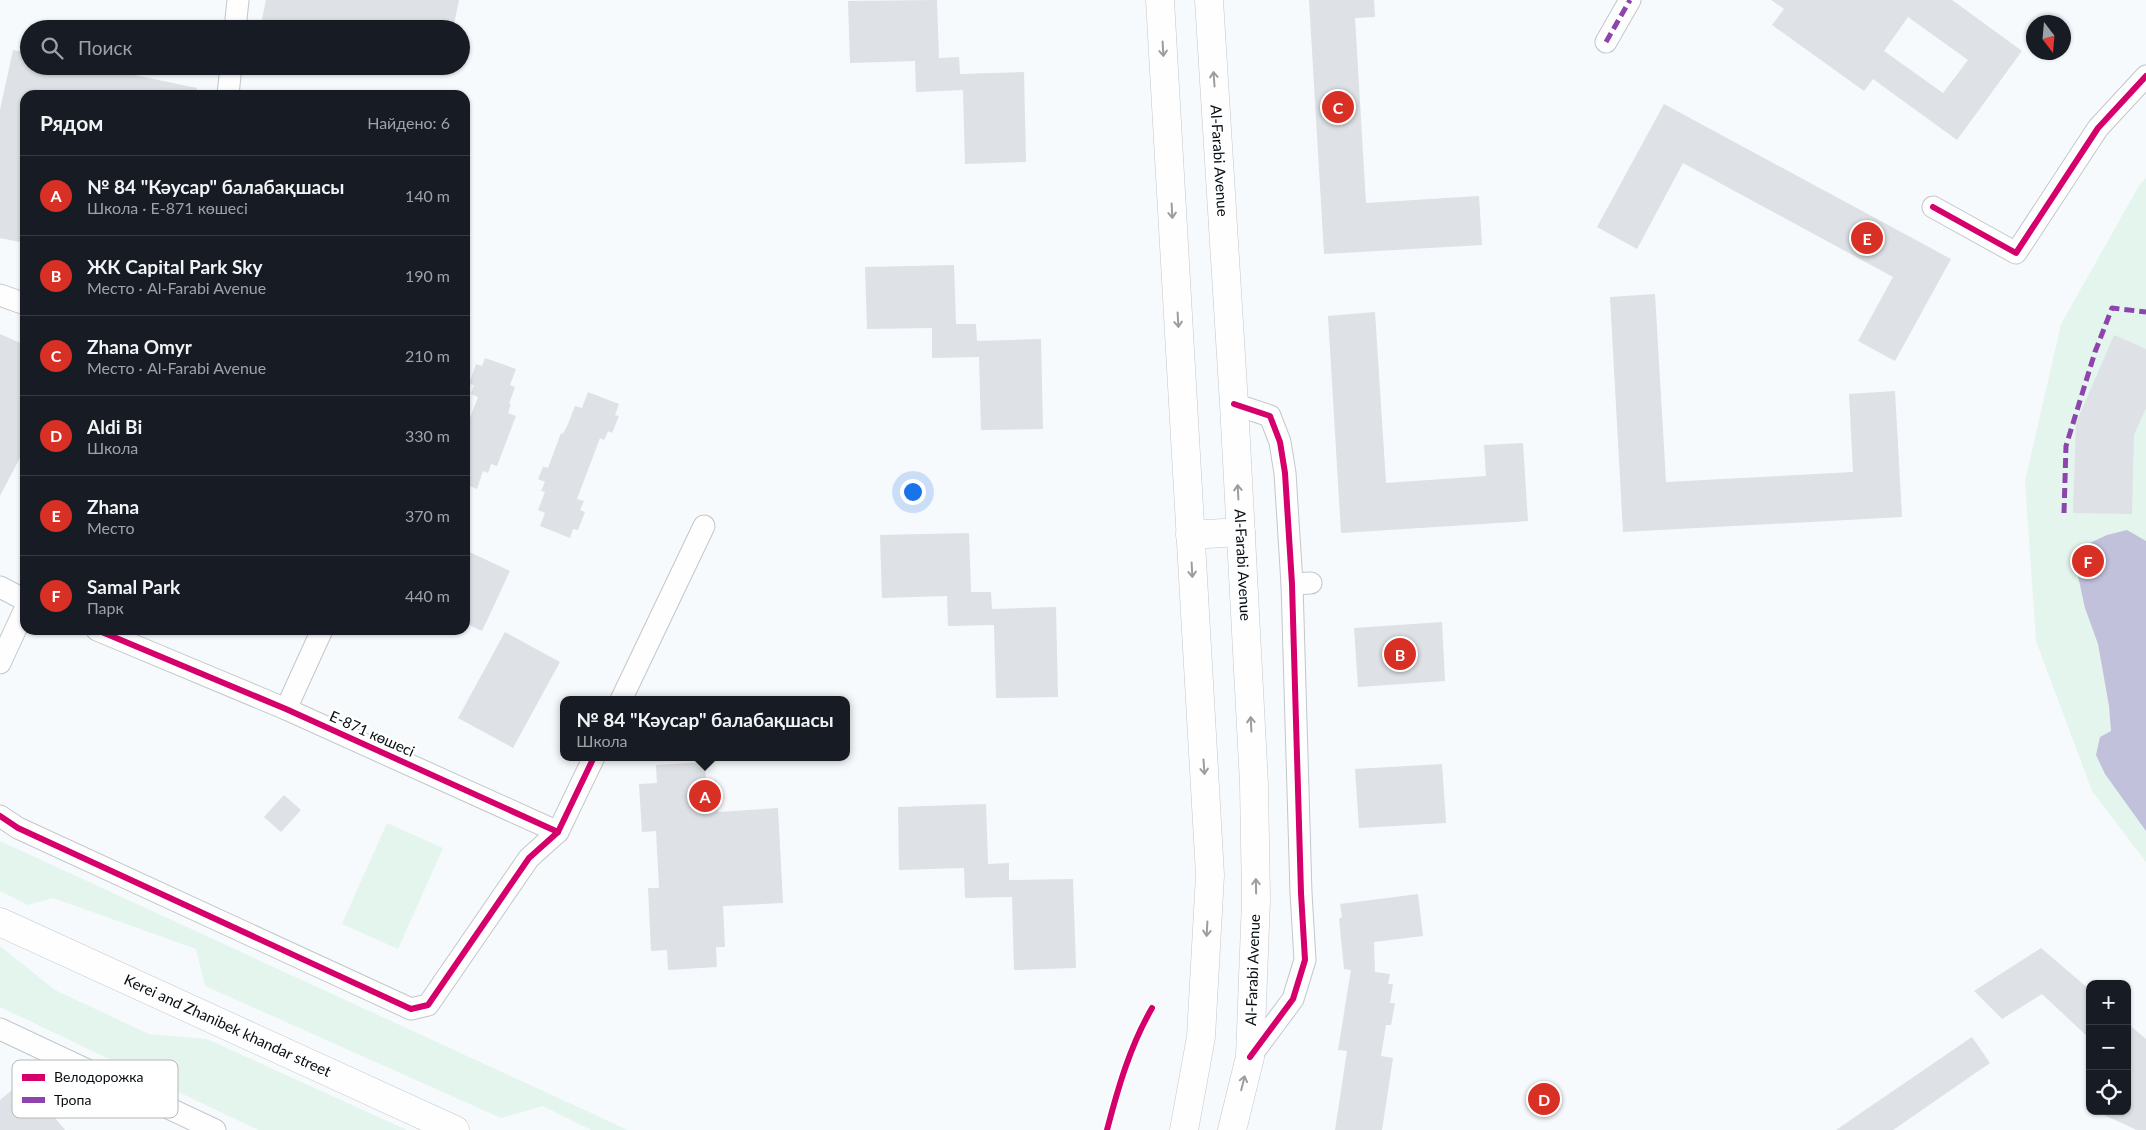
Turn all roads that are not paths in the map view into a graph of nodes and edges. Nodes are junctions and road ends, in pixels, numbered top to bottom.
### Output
1 (238, 0) edge
2 (1160, 0) edge
3 (1209, 0) edge
4 (1630, 0) edge
5 (236, 20) edge
6 (1606, 42) dead end
7 (230, 75) edge
8 (2146, 76) edge
9 (229, 90) edge
10 (1934, 207) dead end
11 (0, 295) edge
12 (20, 302) edge
13 (1234, 404) junction
14 (704, 526) dead end
15 (1241, 532) junction
16 (1190, 535) junction
17 (0, 587) edge
18 (20, 597) edge
19 (20, 620) edge
20 (109, 635) edge
21 (320, 635) edge
22 (0, 663) edge
23 (623, 696) edge
24 (286, 709) junction
25 (592, 761) edge
26 (0, 816) edge
27 (558, 832) junction
28 (0, 922) edge
29 (2, 1032) edge
30 (1250, 1057) junction
31 (63, 1060) edge
32 (178, 1113) edge
33 (215, 1130) edge
34 (456, 1130) edge
35 (1184, 1130) edge
36 (1232, 1130) edge

1 - 5 street
2 -> 16 main road
13 -> 3 main road, Al-Farabi Avenue
4 - 6 street
7 - 9 street
8 - 10 street
11 - 12 street
15 -> 13 main road, Al-Farabi Avenue
13 - 30 street
14 - 23 street
15 - 16 main road
30 -> 15 main road, Al-Farabi Avenue
16 -> 35 main road
17 - 18 street
19 - 22 street
20 - 24 street, Е-871 көшесі
21 - 24 street
24 - 27 street, Е-871 көшесі
25 - 27 street
26 - 27 street
28 - 34 main road, Kerei and Zhanibek khandar street
29 - 31 street
36 -> 30 main road, Al-Farabi Avenue
32 - 33 street

